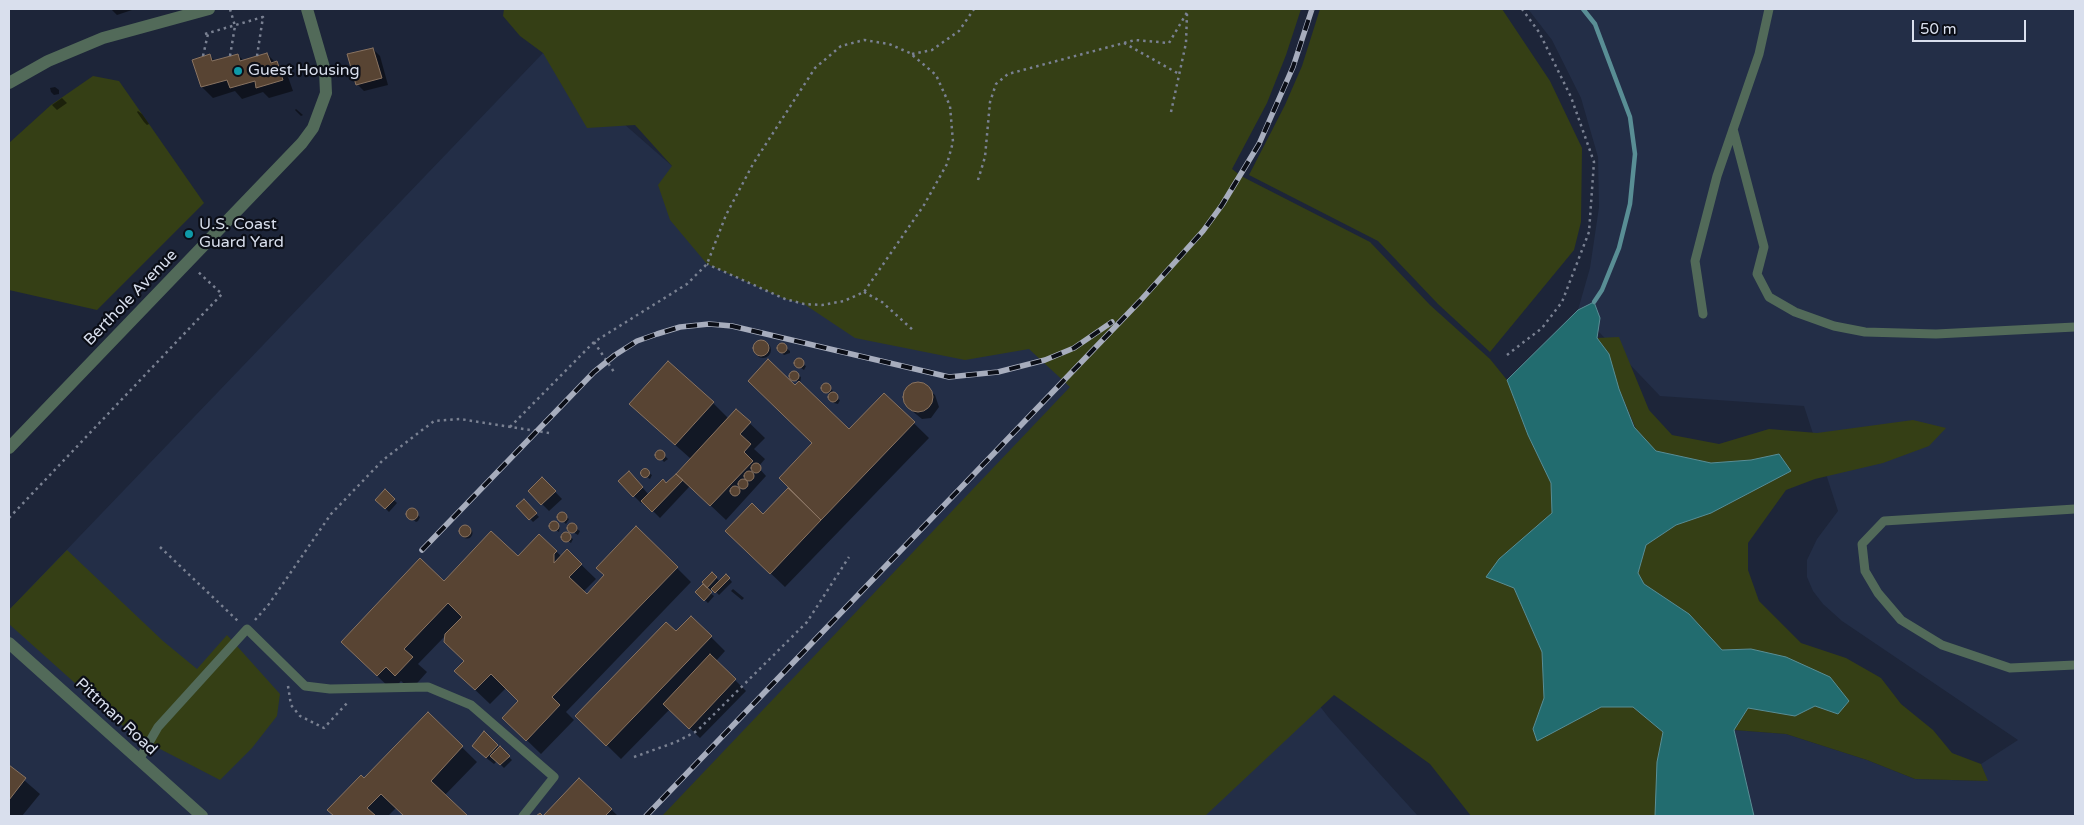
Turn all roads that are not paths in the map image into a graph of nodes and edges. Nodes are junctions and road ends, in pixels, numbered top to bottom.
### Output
1 (209, 9) edge
2 (307, 9) edge
3 (1769, 9) edge
4 (9, 83) edge
5 (1733, 129) junction
6 (1703, 314) dead end
7 (2075, 326) edge
8 (9, 448) edge
9 (2075, 509) edge
10 (9, 643) edge
11 (2075, 665) edge
12 (139, 760) junction
13 (202, 816) edge
14 (523, 816) edge

1 - 4 street
2 - 8 street, Berthole Avenue
3 - 5 lane
5 - 6 lane
5 - 7 lane
9 - 11 lane
10 - 12 street, Pittman Road
12 - 13 street, Pittman Road
12 - 14 lane

